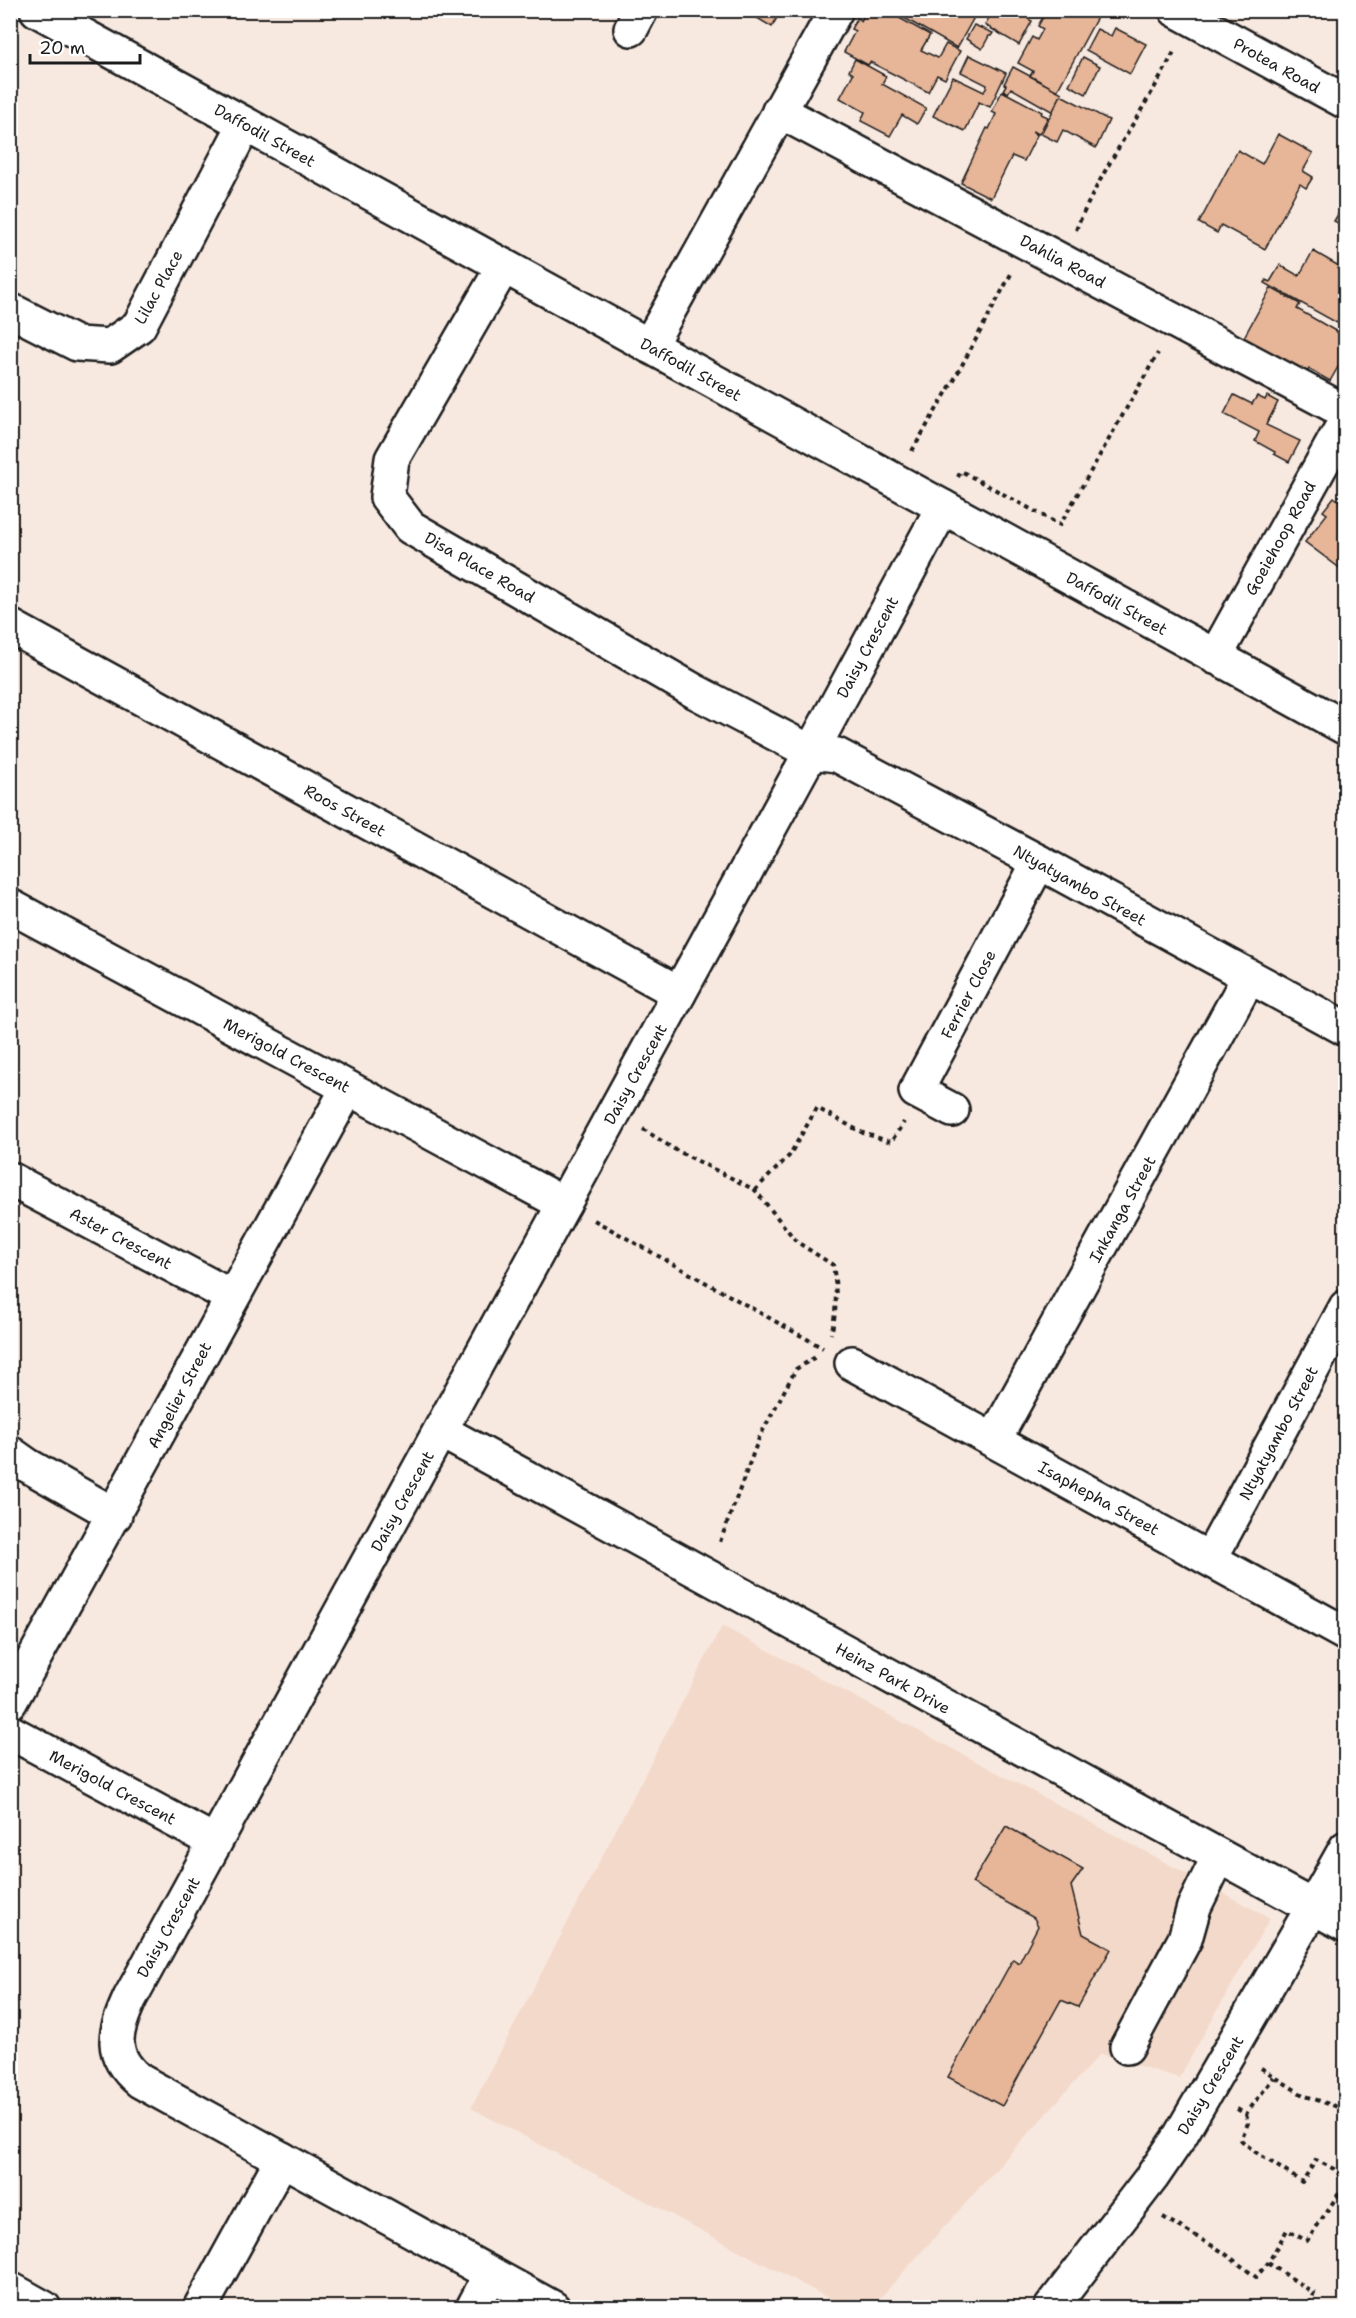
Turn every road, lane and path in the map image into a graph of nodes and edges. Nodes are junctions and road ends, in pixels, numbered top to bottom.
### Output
1 (37, 10) edge
2 (836, 10) edge
3 (1184, 15) edge
4 (1346, 102) edge
5 (779, 111) junction
6 (245, 124) junction
7 (1027, 243) junction
8 (1063, 261) junction
9 (503, 267) junction
10 (10, 310) edge
11 (1176, 322) junction
12 (649, 346) junction
13 (1346, 412) edge
14 (1346, 420) edge
15 (893, 479) junction
16 (943, 507) junction
17 (10, 626) edge
18 (1215, 657) junction
19 (1346, 728) edge
20 (811, 752) junction
21 (1039, 862) junction
22 (10, 906) edge
23 (1249, 977) junction
24 (679, 993) junction
25 (1346, 1029) edge
26 (348, 1088) junction
27 (916, 1091) junction
28 (952, 1110) dead end
29 (614, 1111) junction
30 (10, 1179) edge
31 (755, 1190) junction
32 (564, 1204) junction
33 (232, 1297) junction
34 (1346, 1307) edge
35 (840, 1357) junction
36 (441, 1431) junction
37 (994, 1440) junction
38 (10, 1453) edge
39 (115, 1515) junction
40 (1210, 1559) junction
41 (705, 1575) junction
42 (1346, 1634) edge
43 (10, 1702) edge
44 (10, 1732) edge
45 (215, 1842) junction
46 (1346, 1848) edge
47 (1219, 1856) junction
48 (1313, 1907) junction
49 (1346, 1925) edge
50 (1127, 2047) dead end
51 (1230, 2050) junction
52 (1346, 2110) edge
53 (1246, 2114) dead end
54 (282, 2159) junction
55 (1346, 2182) edge
56 (1134, 2200) junction
57 (1268, 2263) junction
58 (491, 2274) junction
59 (10, 2289) edge
60 (44, 2307) edge
61 (200, 2307) edge
62 (473, 2307) edge
63 (553, 2307) edge
64 (1051, 2307) edge
65 (1316, 2307) edge

1 - 6 street, Daffodil Street
2 - 5 street
3 - 4 street, Protea Road
3 - 8 path
5 - 7 street, Dahlia Road
5 - 12 street
6 - 9 street, Daffodil Street
6 - 10 street, Lilac Place
7 - 8 street, Dahlia Road
7 - 15 path
8 - 11 street, Dahlia Road
9 - 12 street, Daffodil Street
9 - 20 street, Disa Place Road
11 - 13 street, Dahlia Road
11 - 16 path
12 - 15 street, Daffodil Street
14 - 18 street, Goeiehoop Road
15 - 16 street, Daffodil Street
16 - 18 street, Daffodil Street
16 - 20 street, Daisy Crescent
17 - 24 street, Roos Street
18 - 19 street, Daffodil Street
20 - 21 street, Ntyatyambo Street
20 - 24 street, Daisy Crescent
21 - 23 street, Ntyatyambo Street
21 - 27 street, Ferrier Close
22 - 26 street, Merigold Crescent
23 - 25 street, Ntyatyambo Street
23 - 37 street, Inkanga Street
24 - 29 street, Daisy Crescent
26 - 32 street, Merigold Crescent
26 - 33 street, Angelier Street
27 - 28 street
27 - 31 path
29 - 31 path
29 - 32 street, Daisy Crescent
30 - 33 street, Aster Crescent
31 - 35 path
32 - 35 path
32 - 36 street, Daisy Crescent
33 - 39 street, Angelier Street
34 - 40 street, Ntyatyambo Street
35 - 37 street, Isaphepha Street
35 - 41 path
36 - 41 street, Heinz Park Drive
36 - 45 street, Daisy Crescent
37 - 40 street, Isaphepha Street
38 - 39 street
39 - 43 street, Angelier Street
40 - 42 street, Isaphepha Street
41 - 47 street, Heinz Park Drive
44 - 45 street, Merigold Crescent
45 - 54 street, Daisy Crescent
46 - 48 street, Daisy Crescent
47 - 48 street, Heinz Park Drive
47 - 50 street
48 - 49 street, Heinz Park Drive
48 - 51 street, Daisy Crescent
51 - 52 path
51 - 56 street, Daisy Crescent
53 - 55 path
54 - 58 street, Daisy Crescent
54 - 61 street
55 - 57 path
56 - 57 path
56 - 64 street, Daisy Crescent
57 - 65 path
58 - 62 street
58 - 63 street, Daisy Crescent
59 - 60 street

